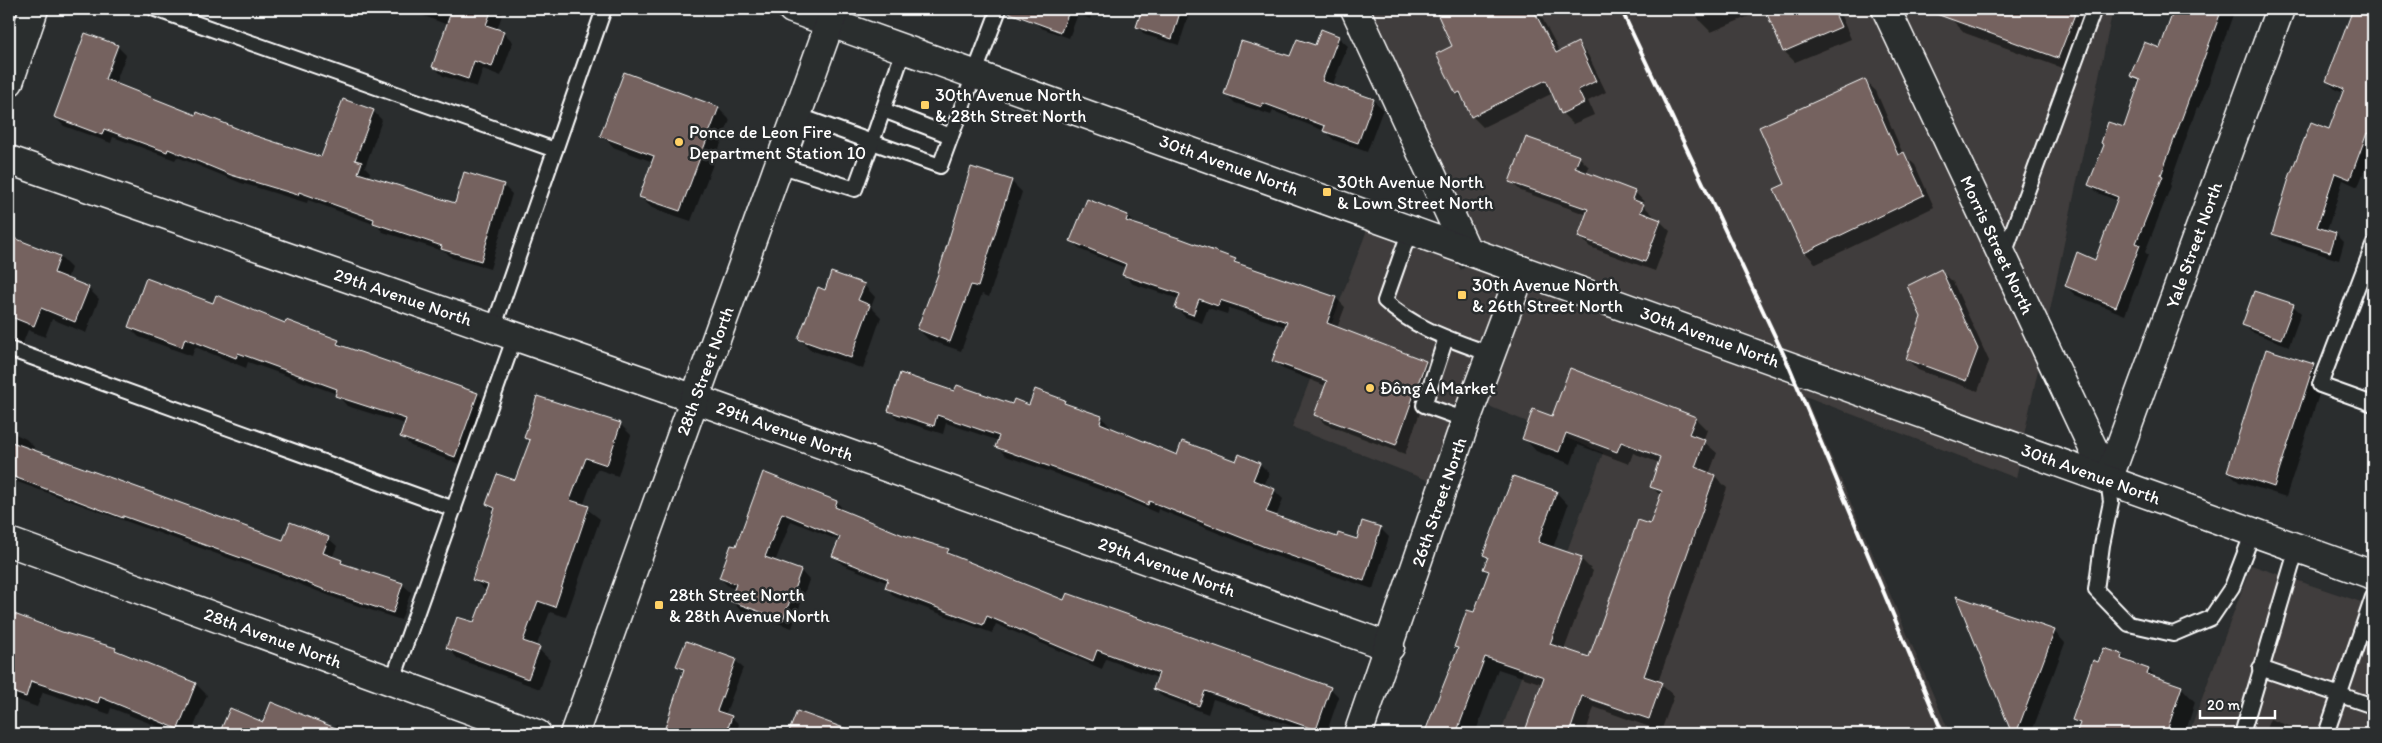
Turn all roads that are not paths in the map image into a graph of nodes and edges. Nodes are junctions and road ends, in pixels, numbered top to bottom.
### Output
1 (34, 9) edge
2 (155, 9) edge
3 (604, 9) edge
4 (792, 9) edge
5 (1355, 9) edge
6 (1886, 9) edge
7 (2094, 9) edge
8 (2280, 9) edge
9 (995, 10) edge
10 (833, 16) edge
11 (904, 49) junction
12 (975, 74) junction
13 (9, 82) edge
14 (883, 110) junction
15 (797, 115) junction
16 (951, 136) junction
17 (872, 142) junction
18 (555, 150) junction
19 (9, 160) edge
20 (779, 166) junction
21 (1410, 230) junction
22 (2373, 246) edge
23 (1467, 251) junction
24 (2003, 257) junction
25 (1522, 270) junction
26 (504, 332) junction
27 (1446, 338) junction
28 (9, 349) edge
29 (1490, 354) junction
30 (695, 398) junction
31 (2373, 404) edge
32 (1466, 420) junction
33 (2108, 480) junction
34 (454, 509) junction
35 (2253, 532) junction
36 (9, 542) edge
37 (2297, 548) junction
38 (2373, 575) edge
39 (2373, 598) edge
40 (1390, 647) junction
41 (2260, 668) junction
42 (392, 682) junction
43 (2340, 695) junction
44 (2373, 706) edge
45 (537, 734) edge
46 (574, 734) edge
47 (1358, 734) edge
48 (2242, 734) edge
49 (2326, 734) edge

1 - 13 street
2 - 18 lane
3 - 18 lane
4 - 10 street, 30th Avenue North
5 - 23 street
6 - 24 street, Morris Street North
7 - 24 lane
8 - 33 street, Yale Street North
9 - 12 lane
10 - 11 street, 30th Avenue North
10 - 15 street, 28th Street North
11 - 12 street, 30th Avenue North
11 - 14 lane
12 - 16 lane
12 - 21 street, 30th Avenue North
14 - 16 lane
14 - 17 lane
15 - 17 lane
15 - 20 street, 28th Street North
16 - 17 lane
17 - 20 lane
18 - 26 lane
19 - 26 street, 29th Avenue North
20 - 30 street, 28th Street North
21 - 23 street, 30th Avenue North
21 - 27 lane
22 - 31 lane
23 - 25 street, 30th Avenue North
24 - 33 street, Morris Street North
25 - 29 street, 26th Street North
25 - 33 street, 30th Avenue North
26 - 30 street, 29th Avenue North
26 - 34 lane
27 - 29 lane
27 - 32 lane
28 - 34 lane
29 - 32 street, 26th Street North
30 - 40 street, 29th Avenue North
30 - 46 street, 28th Street North
32 - 40 street, 26th Street North
33 - 35 street, 30th Avenue North
33 - 35 lane
34 - 42 lane
35 - 37 street, 30th Avenue North
36 - 42 street, 28th Avenue North
37 - 38 street, 30th Avenue North
37 - 41 lane
39 - 43 lane
40 - 47 street, 26th Street North
41 - 43 lane
41 - 48 lane
42 - 45 street, 28th Avenue North
43 - 44 lane
43 - 49 lane

